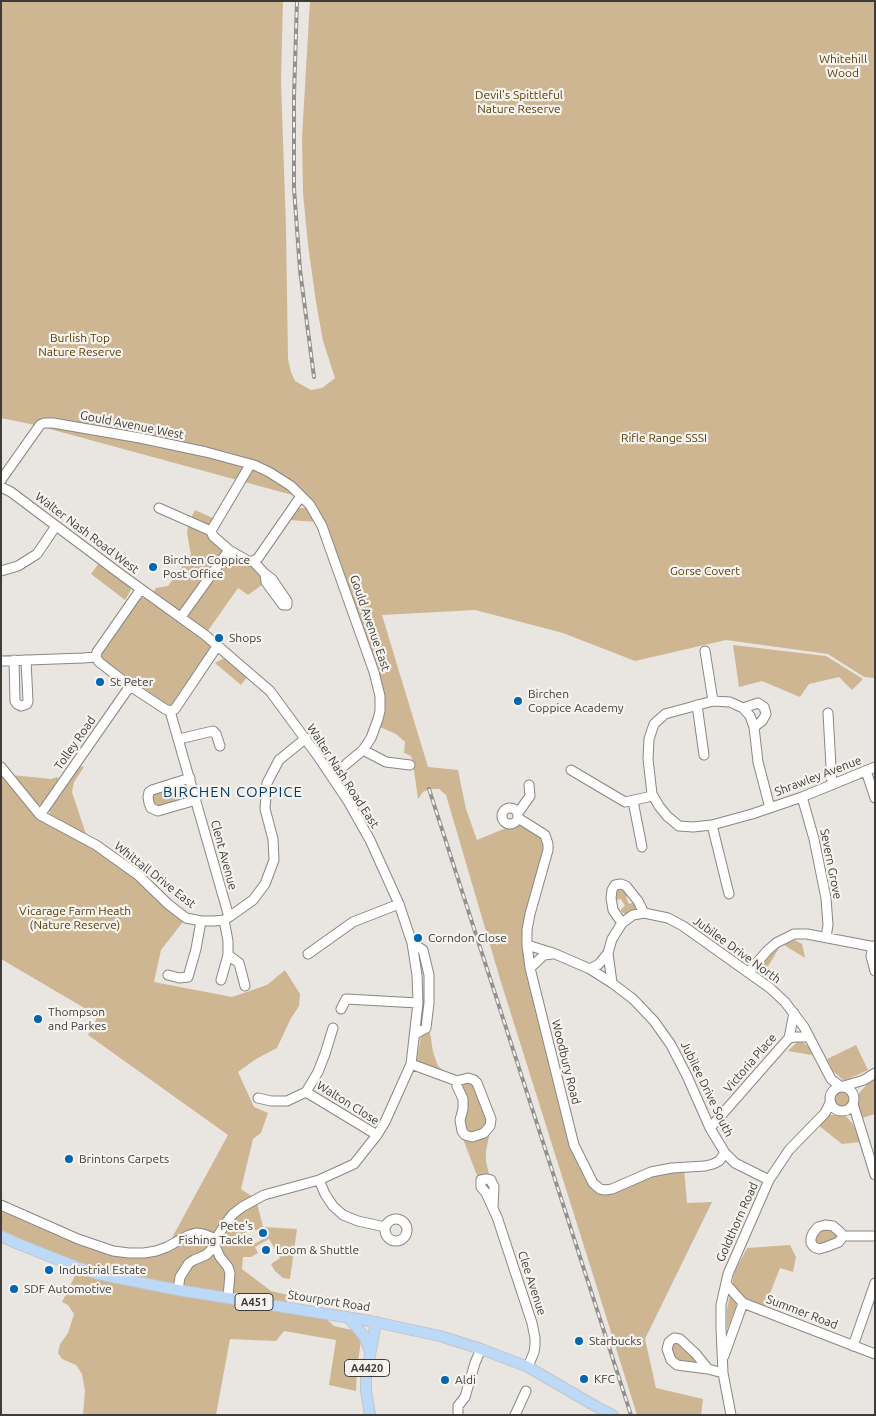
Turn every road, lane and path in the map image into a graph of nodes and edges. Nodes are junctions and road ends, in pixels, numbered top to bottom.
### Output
1 (250, 465) junction
2 (281, 479) joint
3 (1, 480) edge
4 (1, 487) edge
5 (301, 496) junction
6 (159, 508) dead end
7 (56, 526) junction
8 (211, 531) junction
9 (229, 550) junction
10 (253, 561) junction
11 (1, 571) edge
12 (265, 574) dead end
13 (141, 589) junction
14 (181, 617) junction
15 (218, 645) junction
16 (705, 652) dead end
17 (96, 657) junction
18 (14, 660) junction
19 (26, 660) junction
20 (1, 661) edge
21 (130, 686) junction
22 (713, 701) junction
23 (696, 705) junction
24 (743, 708) junction
25 (170, 710) junction
26 (828, 713) dead end
27 (754, 727) junction
28 (306, 738) junction
29 (179, 739) junction
30 (220, 746) dead end
31 (363, 750) junction
32 (704, 755) dead end
33 (410, 765) dead end
34 (1, 767) edge
35 (870, 769) edge
36 (571, 770) dead end
37 (332, 776) junction
38 (190, 778) junction
39 (529, 785) dead end
40 (832, 785) junction
41 (652, 794) junction
42 (802, 797) junction
43 (875, 798) edge
44 (196, 800) junction
45 (633, 801) junction
46 (770, 808) junction
47 (40, 815) junction
48 (712, 825) junction
49 (642, 847) dead end
50 (729, 894) dead end
51 (399, 904) junction
52 (644, 912) junction
53 (226, 919) junction
54 (201, 921) junction
55 (622, 923) junction
56 (826, 938) junction
57 (412, 943) junction
58 (527, 945) junction
59 (874, 947) edge
60 (553, 953) junction
61 (608, 953) junction
62 (308, 954) dead end
63 (228, 955) junction
64 (530, 968) junction
65 (590, 969) junction
66 (875, 971) edge
67 (750, 972) junction
68 (168, 975) dead end
69 (221, 980) dead end
70 (612, 982) junction
71 (245, 986) dead end
72 (418, 1003) junction
73 (341, 1009) dead end
74 (794, 1013) junction
75 (333, 1028) dead end
76 (415, 1034) junction
77 (809, 1037) junction
78 (789, 1038) junction
79 (411, 1064) junction
80 (875, 1073) edge
81 (864, 1080) junction
82 (457, 1081) junction
83 (839, 1088) junction
84 (306, 1092) junction
85 (258, 1098) dead end
86 (853, 1100) junction
87 (830, 1103) junction
88 (844, 1111) junction
89 (825, 1113) junction
90 (859, 1124) junction
91 (710, 1128) junction
92 (377, 1135) junction
93 (725, 1153) junction
94 (875, 1175) edge
95 (319, 1180) junction
96 (769, 1180) junction
97 (1, 1205) edge
98 (493, 1208) dead end
99 (385, 1227) dead end
100 (1, 1236) edge
101 (844, 1236) dead end
102 (875, 1236) edge
103 (216, 1243) junction
104 (200, 1258) junction
105 (224, 1262) junction
106 (726, 1284) junction
107 (875, 1284) edge
108 (178, 1290) junction
109 (228, 1298) junction
110 (743, 1303) junction
111 (348, 1317) junction
112 (376, 1322) junction
113 (853, 1346) junction
114 (481, 1349) junction
115 (370, 1352) junction
116 (875, 1354) edge
117 (722, 1361) junction
118 (528, 1367) junction
119 (708, 1369) junction
120 (723, 1373) junction
121 (526, 1391) dead end
122 (370, 1415) edge
123 (458, 1415) edge
124 (515, 1415) edge
125 (613, 1415) edge
126 (731, 1415) edge

1 - 2 street, Gould Avenue West
1 - 3 street, Gould Avenue West
1 - 8 street
2 - 5 street, Gould Avenue East
4 - 7 street, Walter Nash Road West
5 - 10 street
5 - 31 street, Gould Avenue East
6 - 8 street
7 - 11 street
7 - 13 street, Walter Nash Road West
8 - 9 street
9 - 10 street
9 - 14 street
10 - 12 street
13 - 14 street, Walter Nash Road West
13 - 17 street
14 - 15 street, Walter Nash Road East
15 - 25 street
15 - 28 street, Walter Nash Road East
16 - 22 street
17 - 19 street
17 - 21 street
18 - 19 street
18 - 19 street
18 - 20 street
21 - 25 street
21 - 47 street, Tolley Road
22 - 23 street
22 - 24 street
23 - 32 street
23 - 41 street
24 - 27 street
24 - 27 street
25 - 29 street, Clent Avenue
26 - 40 street
27 - 46 street
28 - 37 street, Walter Nash Road East
28 - 53 street
29 - 30 street
29 - 38 street, Clent Avenue
31 - 33 street
31 - 37 street, Gould Avenue East
34 - 47 street
35 - 40 street, Shrawley Avenue
35 - 43 street
36 - 45 street
37 - 51 street, Walter Nash Road East
38 - 44 street, Clent Avenue
38 - 44 street
39 - 58 street, Woodbury Road
40 - 42 street, Shrawley Avenue
41 - 45 street
41 - 48 street
42 - 46 street, Shrawley Avenue
42 - 56 street, Severn Grove
44 - 53 street, Clent Avenue
45 - 49 street
46 - 48 street
47 - 54 street, Whittall Drive East
48 - 50 street
51 - 57 street, Walter Nash Road East
51 - 62 street
52 - 55 street
52 - 55 street
52 - 67 street, Jubilee Drive North
53 - 54 street, Whittall Drive East
53 - 63 street, Clent Avenue
54 - 68 street
55 - 61 street
56 - 59 street
56 - 67 street
57 - 72 street, Walter Nash Road East
57 - 76 street
58 - 60 street, Jubilee Drive South
58 - 64 street, Woodbury Road
59 - 66 street
60 - 64 street
60 - 65 street, Jubilee Drive South
61 - 65 street
61 - 70 street
63 - 69 street
63 - 71 street
64 - 93 street, Woodbury Road
65 - 70 street, Jubilee Drive South
67 - 74 street, Jubilee Drive North
70 - 91 street, Jubilee Drive South
72 - 73 street
72 - 76 street, Walter Nash Road East
74 - 77 street, Jubilee Drive North
74 - 78 street, Victoria Place
75 - 84 street, Walton Close
76 - 79 street, Walter Nash Road East
77 - 78 street, Victoria Place
77 - 83 street, Jubilee Drive North
78 - 91 street, Victoria Place
79 - 82 street
79 - 92 street, Walter Nash Road East
80 - 81 street
81 - 83 street
81 - 86 street
82 - 82 street
83 - 86 street
83 - 87 street
84 - 85 street, Walton Close
84 - 92 street, Walton Close
86 - 88 street
86 - 90 street
87 - 88 street
87 - 89 street, Goldthorn Road
88 - 89 street
88 - 90 street
89 - 96 street, Goldthorn Road
90 - 94 street
91 - 93 street, Jubilee Drive South
92 - 95 street, Walter Nash Road East
93 - 96 street, Jubilee Drive South
95 - 99 street
95 - 103 street, Walter Nash Road East
96 - 106 street, Goldthorn Road
97 - 103 street
98 - 118 street, Clee Avenue
100 - 108 main road, Stourport Road / A451
101 - 102 street
103 - 104 street, Walter Nash Road East
103 - 105 street
104 - 105 street
104 - 108 street, Walter Nash Road East
105 - 109 street
106 - 110 street, Summer Road
106 - 117 street, Goldthorn Road
107 - 113 street
108 - 109 main road, Stourport Road / A451
109 - 111 main road, Stourport Road / A451
110 - 113 street, Summer Road
110 - 117 street, Goldthorn Road
111 - 112 main road, Stourport Road / A451
111 - 115 main road
112 - 114 main road, Stourport Road / A451
112 - 115 main road, A4420
113 - 116 street, Summer Road
114 - 118 main road, Stourport Road / A451
114 - 123 street
115 - 122 main road, A4420
117 - 120 street, Goldthorn Road
118 - 125 main road, Stourport Road / A451
119 - 119 street
119 - 120 street
120 - 126 street, Goldthorn Road
121 - 124 street

